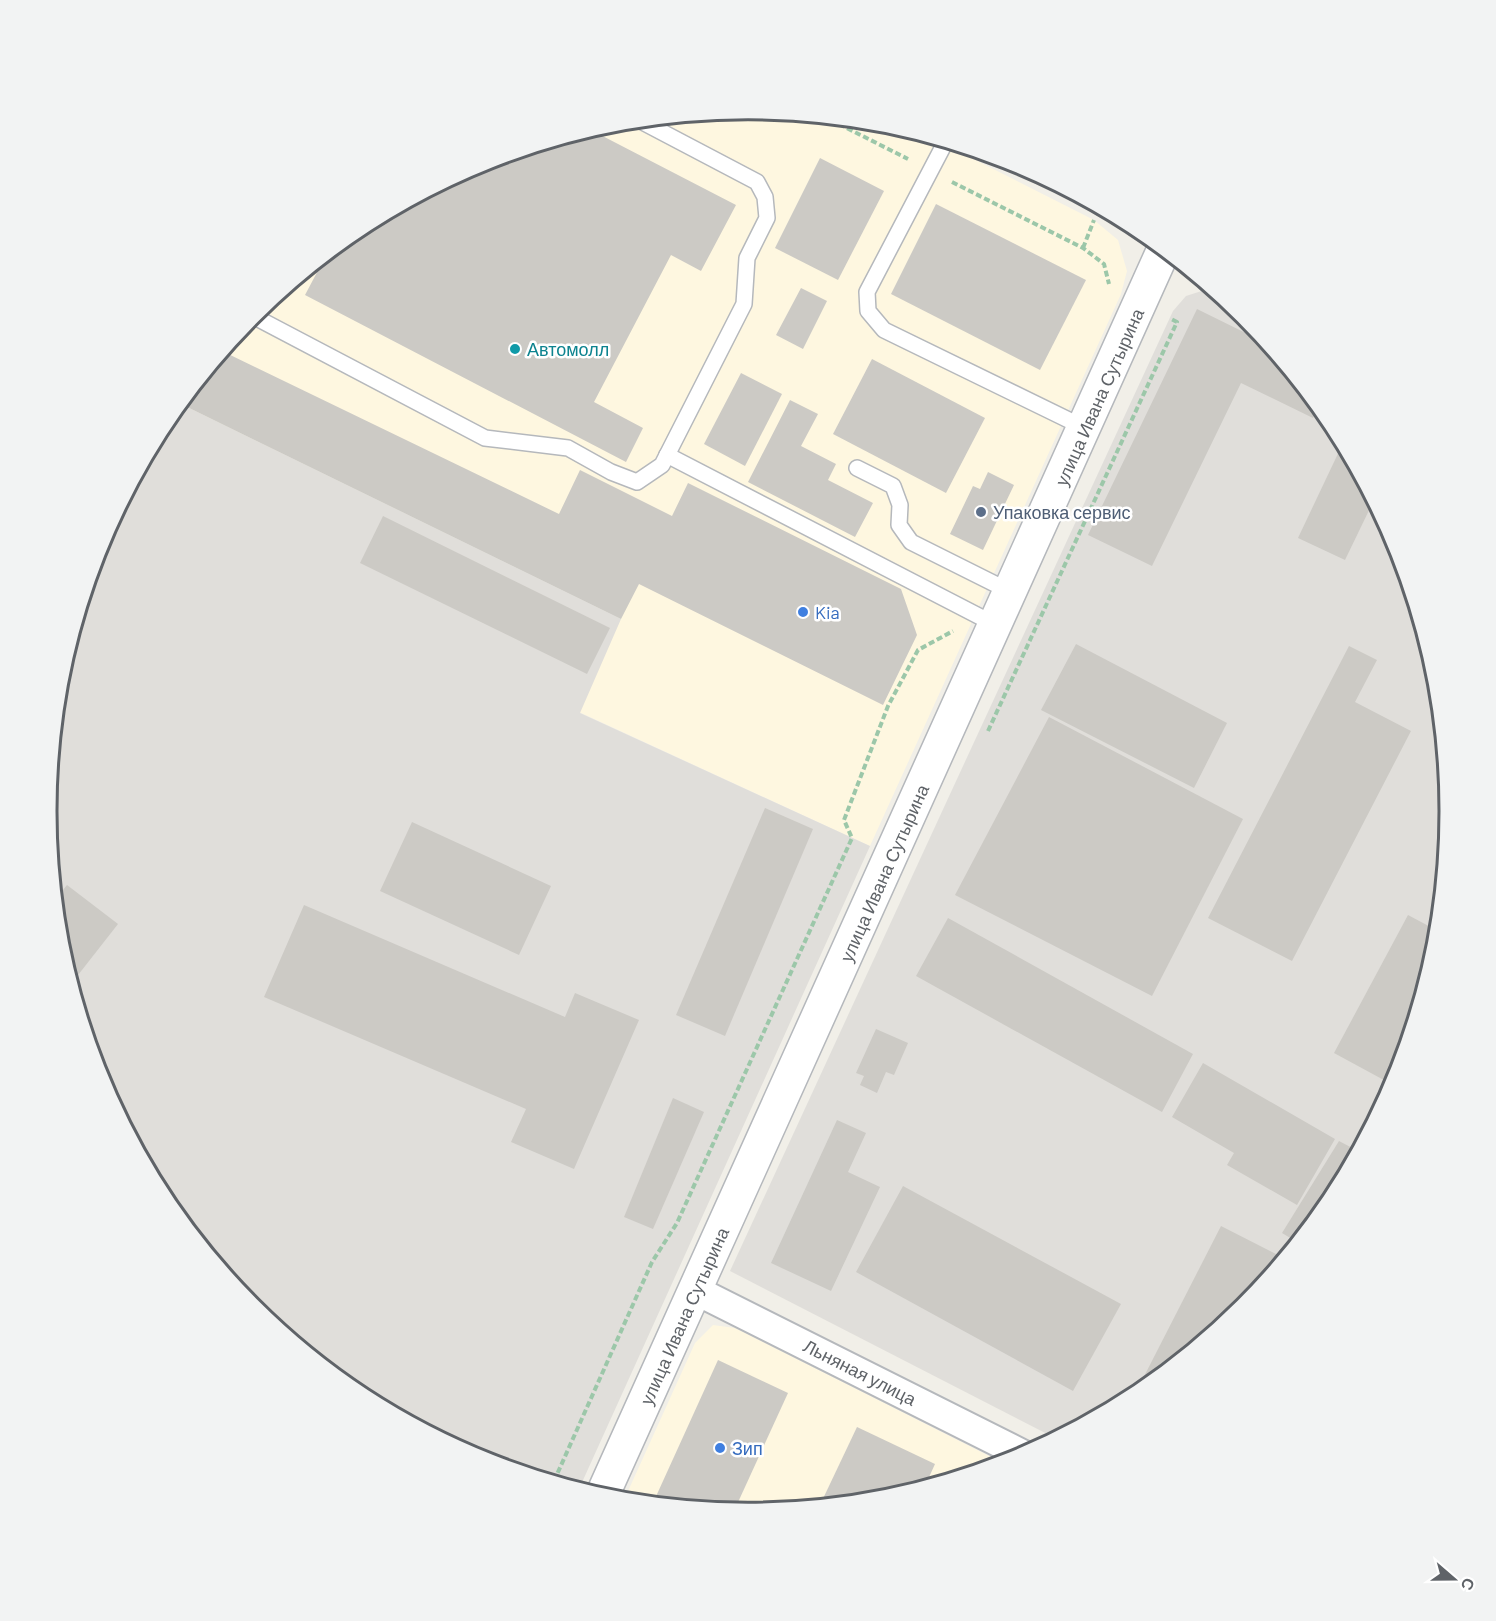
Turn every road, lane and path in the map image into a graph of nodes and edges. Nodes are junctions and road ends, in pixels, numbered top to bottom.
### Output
1 (651, 126) edge
2 (842, 126) edge
3 (943, 148) edge
4 (931, 171) junction
5 (1094, 220) dead end
6 (1083, 248) junction
7 (1161, 256) edge
8 (1110, 289) dead end
9 (261, 320) edge
10 (1085, 428) junction
11 (668, 455) junction
12 (857, 468) dead end
13 (1011, 592) junction
14 (965, 609) junction
15 (996, 626) junction
16 (695, 1290) junction
17 (1012, 1449) edge
18 (557, 1474) edge
19 (606, 1486) edge

1 - 11 lane
2 - 4 path
3 - 4 lane
4 - 6 path
4 - 10 lane
5 - 6 path
6 - 8 path
7 - 10 street, улица Ивана Сутырина
9 - 11 lane
10 - 13 street, улица Ивана Сутырина
11 - 14 lane
12 - 13 lane
13 - 15 street, улица Ивана Сутырина
14 - 15 lane
14 - 18 path
15 - 16 street, улица Ивана Сутырина
16 - 17 street, Льняная улица
16 - 19 street, улица Ивана Сутырина

